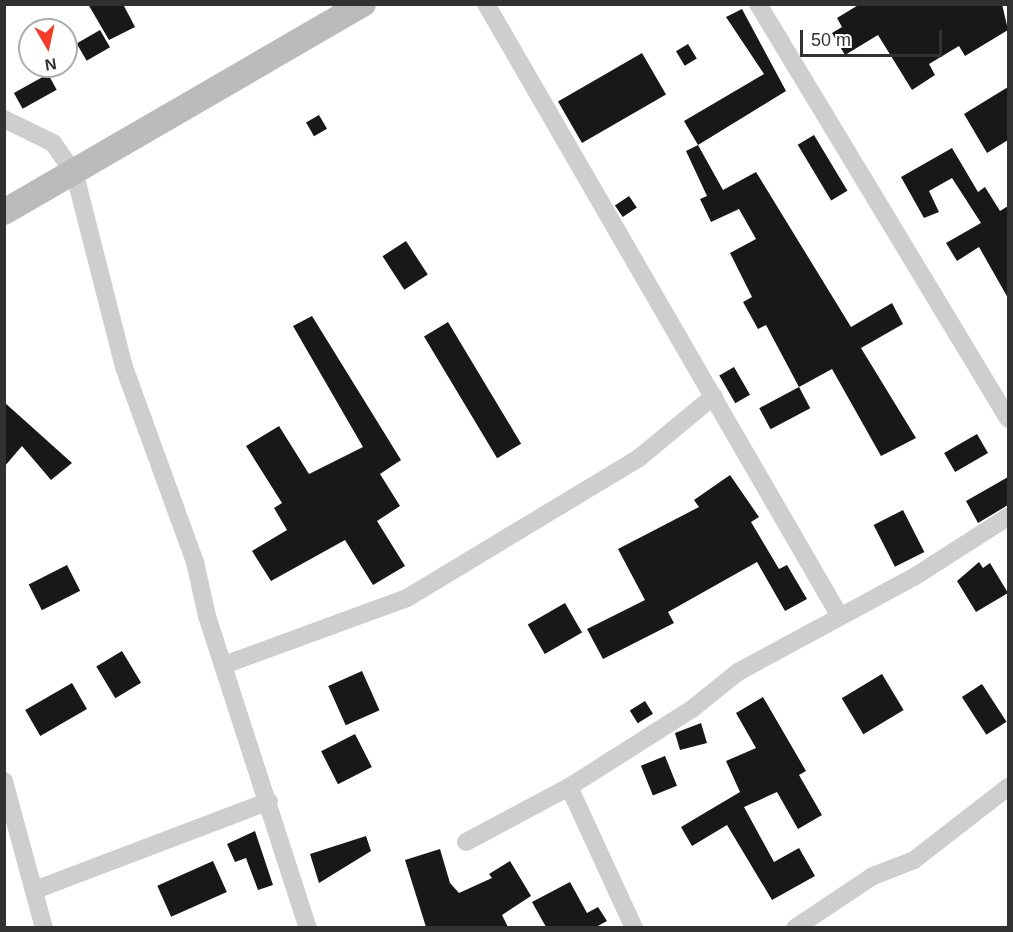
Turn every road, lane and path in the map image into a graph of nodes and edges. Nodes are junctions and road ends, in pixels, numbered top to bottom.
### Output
1 (363, 4) edge
2 (486, 4) edge
3 (758, 4) edge
4 (4, 119) edge
5 (75, 175) junction
6 (4, 212) edge
7 (714, 396) junction
8 (1008, 419) edge
9 (1008, 517) edge
10 (838, 615) junction
11 (224, 665) junction
12 (4, 781) edge
13 (569, 787) junction
14 (1008, 787) edge
15 (269, 801) junction
16 (8, 807) edge
17 (466, 842) dead end
18 (35, 890) junction
19 (44, 927) edge
20 (309, 927) edge
21 (634, 927) edge
22 (795, 927) edge

1 - 5 main road
2 - 7 street
3 - 8 street
4 - 5 street
5 - 6 main road
5 - 11 street
7 - 10 street
7 - 11 street
9 - 10 street
10 - 13 street
11 - 15 street
12 - 16 street
13 - 17 street
13 - 21 street
14 - 22 street
15 - 18 street
15 - 20 street
16 - 18 street
18 - 19 street

